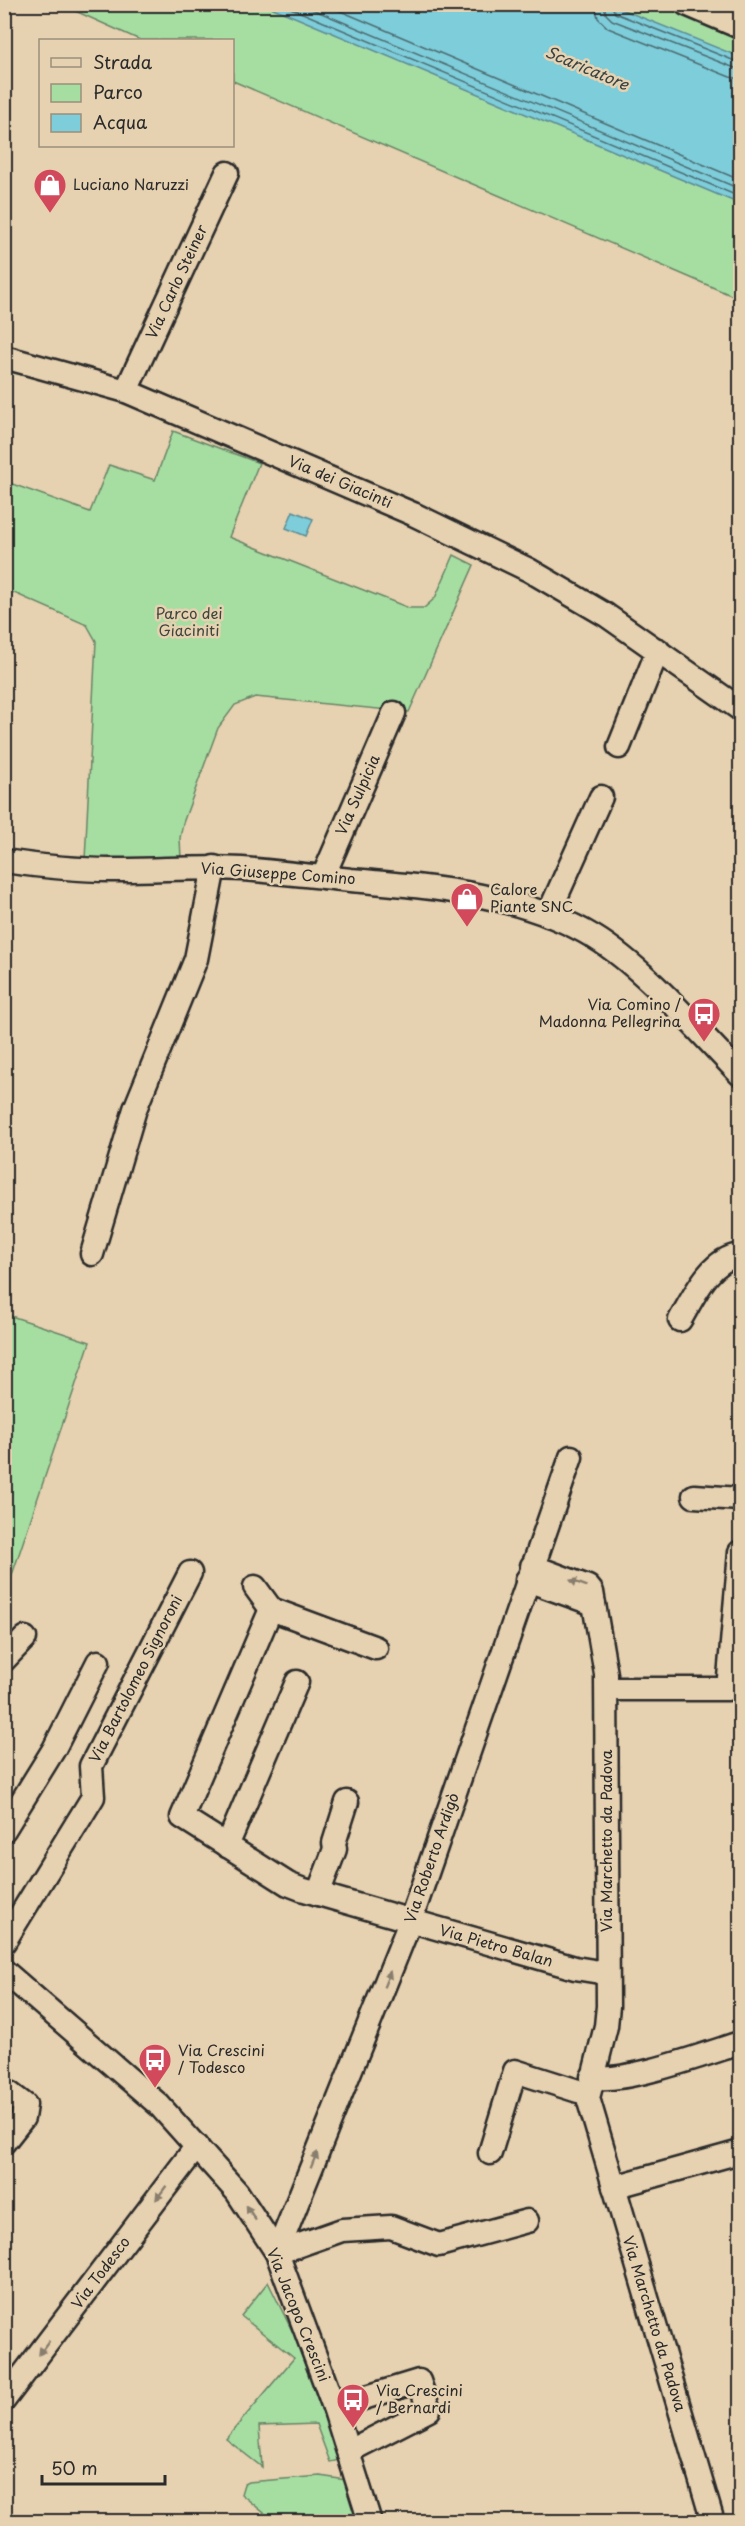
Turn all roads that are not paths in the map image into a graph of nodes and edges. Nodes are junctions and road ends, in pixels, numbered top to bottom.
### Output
1 (686, 4) edge
2 (741, 27) edge
3 (227, 173) dead end
4 (4, 357) edge
5 (126, 392) junction
6 (658, 650) junction
7 (741, 709) edge
8 (394, 713) dead end
9 (619, 747) dead end
10 (601, 796) dead end
11 (4, 861) edge
12 (213, 867) junction
13 (323, 877) junction
14 (549, 915) junction
15 (741, 1074) edge
16 (92, 1254) dead end
17 (741, 1255) edge
18 (680, 1320) dead end
19 (571, 1457) dead end
20 (694, 1496) dead end
21 (741, 1499) edge
22 (741, 1552) edge
23 (190, 1573) dead end
24 (530, 1573) junction
25 (255, 1587) dead end
26 (271, 1609) junction
27 (25, 1638) dead end
28 (376, 1648) dead end
29 (4, 1660) edge
30 (98, 1662) dead end
31 (297, 1682) dead end
32 (607, 1689) junction
33 (347, 1802) dead end
34 (4, 1830) edge
35 (227, 1846) junction
36 (318, 1894) junction
37 (410, 1922) junction
38 (4, 1942) edge
39 (4, 1971) edge
40 (606, 1973) junction
41 (741, 2043) edge
42 (590, 2084) junction
43 (4, 2089) edge
44 (4, 2142) edge
45 (197, 2146) junction
46 (490, 2152) dead end
47 (741, 2152) edge
48 (614, 2187) junction
49 (527, 2221) dead end
50 (277, 2253) junction
51 (4, 2400) edge
52 (334, 2407) junction
53 (349, 2451) junction
54 (370, 2522) edge
55 (713, 2522) edge

1 - 2 street
3 - 5 street, Via Carlo Steiner
4 - 5 street, Via dei Giacinti
5 - 6 street, Via dei Giacinti
6 - 7 street, Via dei Giacinti
6 - 9 street
8 - 13 street, Via Sulpicia
10 - 14 street
11 - 12 street, Via Giuseppe Comino
12 - 13 street, Via Giuseppe Comino
12 - 16 street
13 - 14 street, Via Giuseppe Comino
14 - 15 street, Via Giuseppe Comino
17 - 18 street
19 - 24 street, Via Roberto Ardigò
20 - 21 street
22 - 32 street
23 - 38 street, Via Bartolomeo Signoroni
24 - 32 street, Via Marchetto da Padova
24 - 37 street, Via Roberto Ardigò
25 - 26 street
26 - 28 street
26 - 35 street, Via Pietro Balan
27 - 29 street
30 - 34 street
31 - 35 street
32 - 40 street, Via Marchetto da Padova
33 - 36 street
35 - 36 street, Via Pietro Balan
36 - 37 street, Via Pietro Balan
37 - 40 street, Via Pietro Balan
50 -> 37 street, Via Roberto Ardigò
39 - 45 street, Via Jacopo Crescini
40 - 42 street, Via Marchetto da Padova
41 - 42 street
42 - 46 street
42 - 48 street, Via Marchetto da Padova
43 - 44 street
50 -> 45 street, Via Jacopo Crescini
45 -> 51 street, Via Todesco
47 - 48 street
48 - 55 street, Via Marchetto da Padova
49 - 50 street
50 - 52 street, Via Jacopo Crescini
52 - 53 street, Via Jacopo Crescini
52 - 53 street
53 - 54 street, Via Jacopo Crescini

